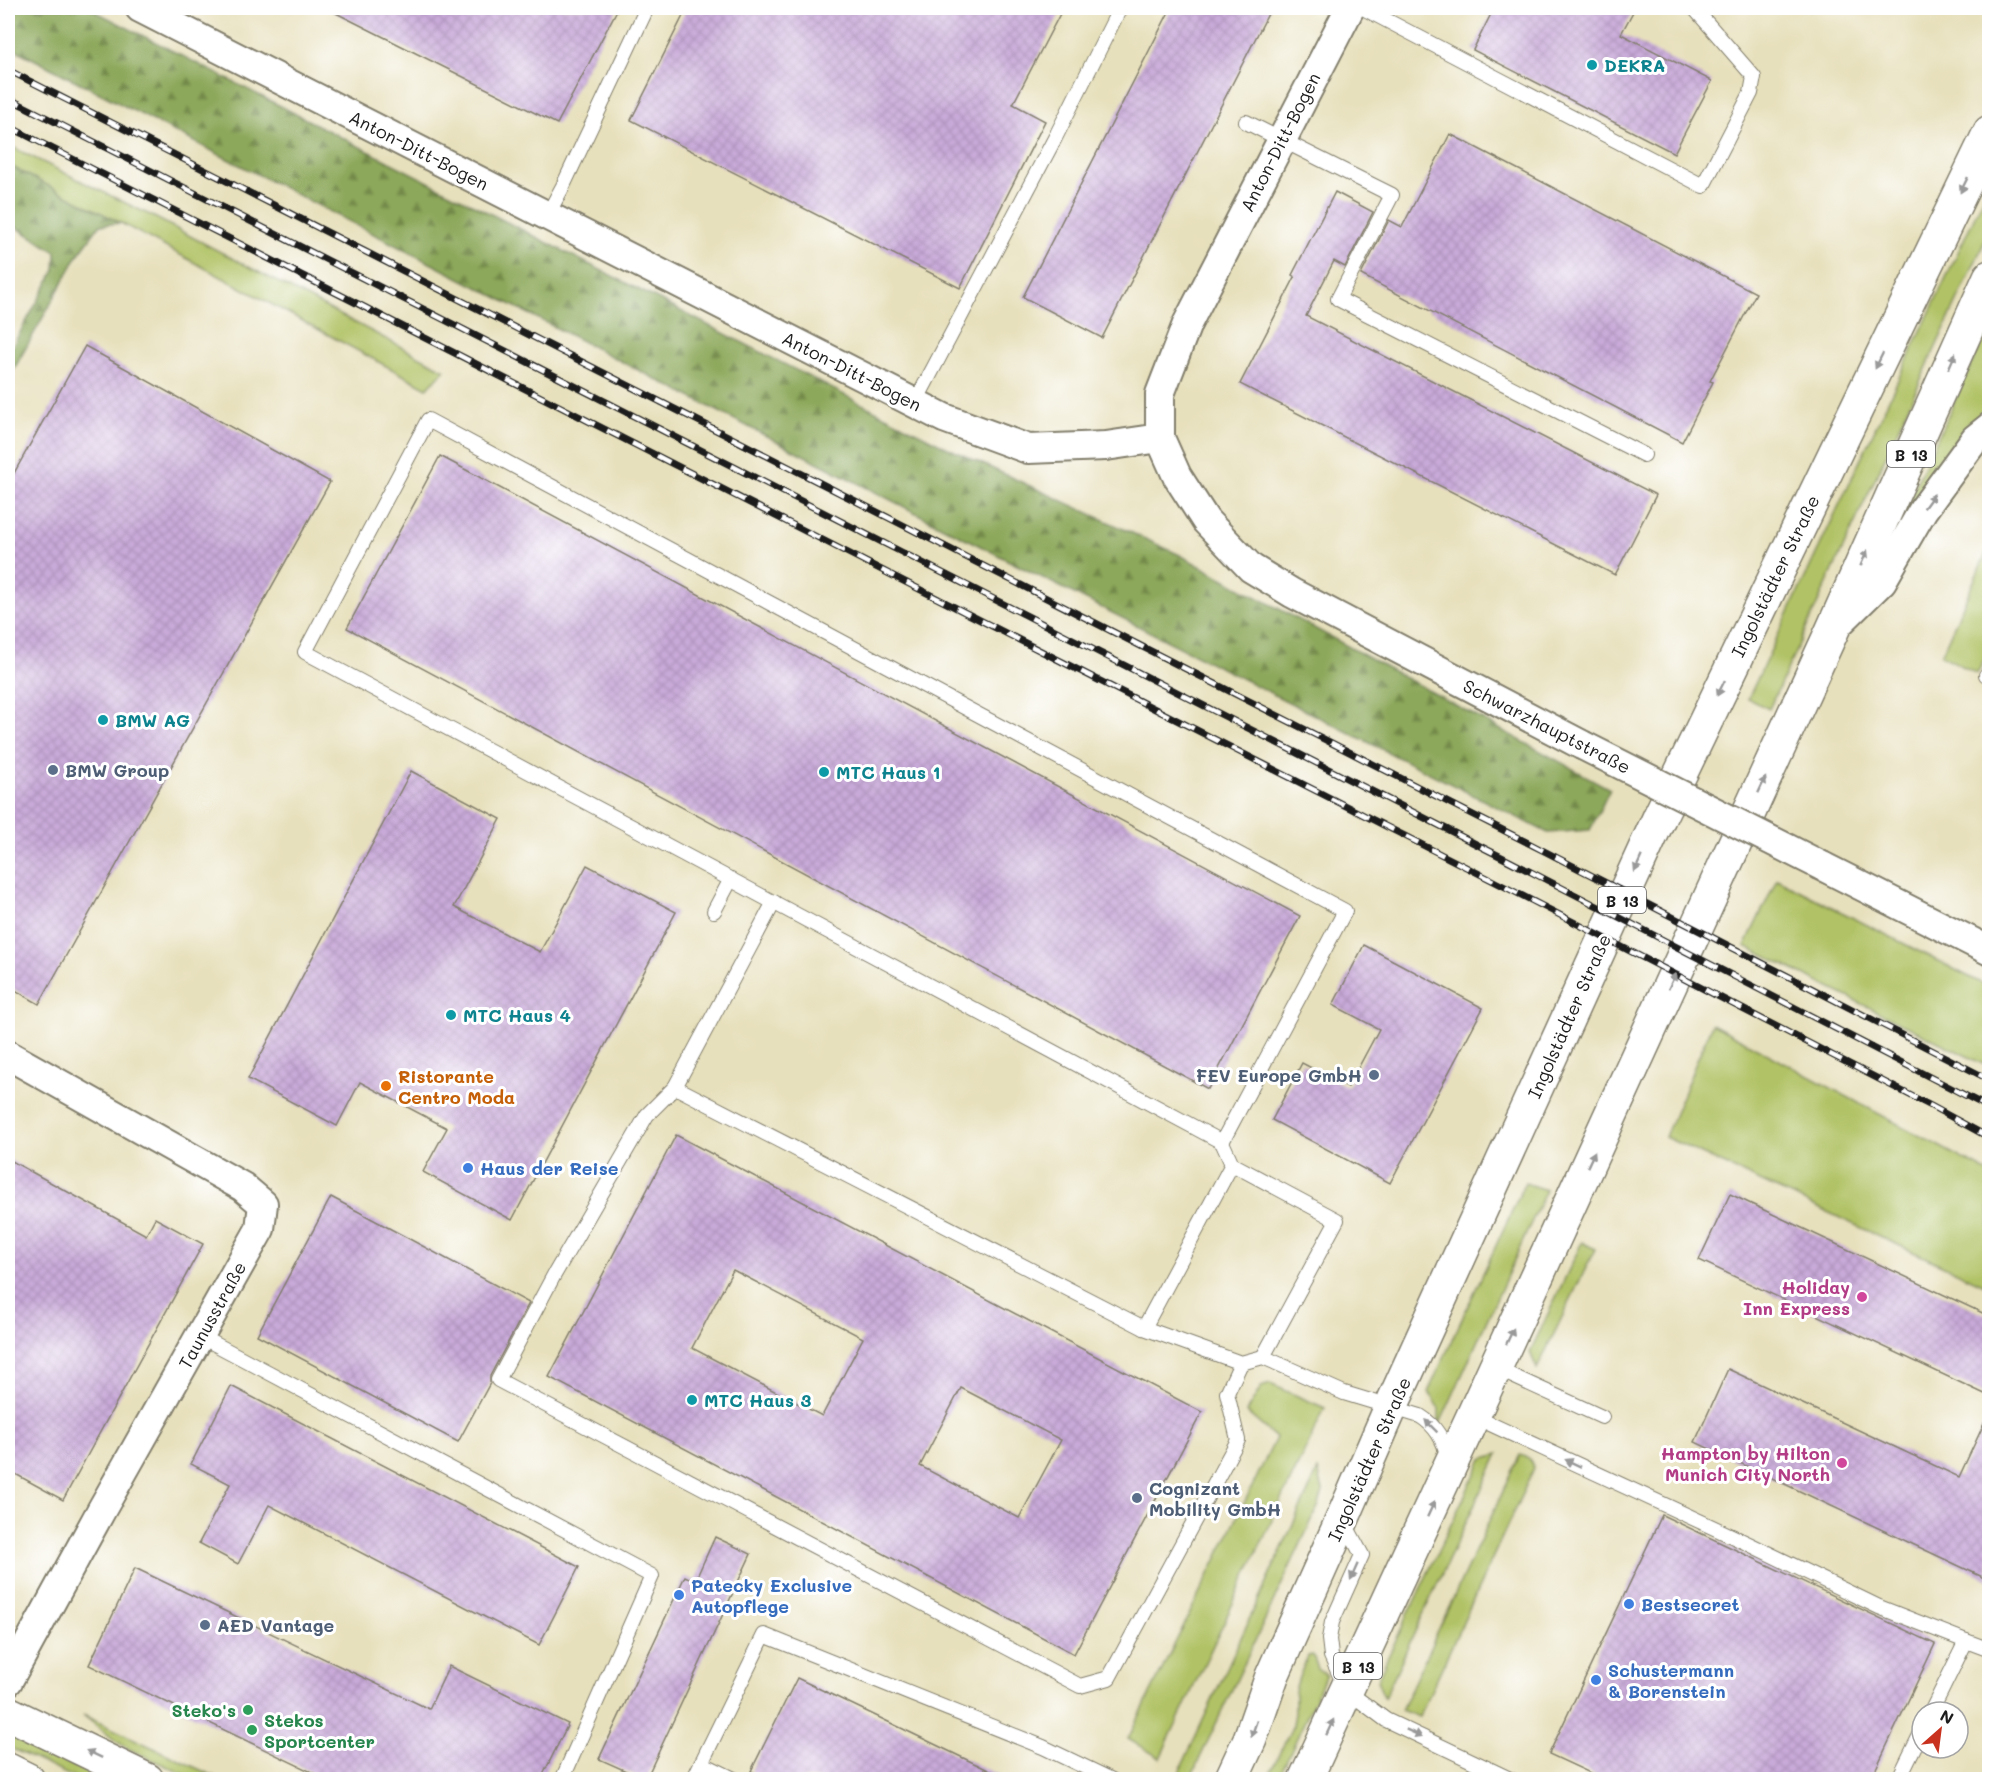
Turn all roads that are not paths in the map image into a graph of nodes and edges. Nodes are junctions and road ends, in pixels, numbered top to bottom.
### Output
1 (140, 8) edge
2 (647, 8) edge
3 (1120, 8) edge
4 (1350, 8) edge
5 (1363, 8) edge
6 (1694, 8) edge
7 (1246, 122) dead end
8 (1989, 132) edge
9 (1282, 139) junction
10 (547, 216) junction
11 (1989, 277) edge
12 (915, 403) junction
13 (1982, 433) edge
14 (1160, 438) junction
15 (1644, 455) dead end
16 (1832, 631) junction
17 (731, 879) junction
18 (774, 902) junction
19 (714, 911) dead end
20 (1989, 951) edge
21 (8, 1054) edge
22 (675, 1087) junction
23 (1222, 1142) junction
24 (1232, 1164) junction
25 (1144, 1328) junction
26 (200, 1336) junction
27 (1263, 1357) junction
28 (1241, 1363) junction
29 (1496, 1368) junction
30 (1391, 1407) junction
31 (1473, 1416) junction
32 (1602, 1417) dead end
33 (1450, 1466) junction
34 (1342, 1520) junction
35 (1966, 1641) junction
36 (1989, 1650) edge
37 (8, 1681) edge
38 (1347, 1691) junction
39 (1937, 1700) edge
40 (8, 1713) edge
41 (1910, 1755) edge
42 (701, 1762) junction
43 (8, 1770) edge
44 (28, 1779) edge
45 (147, 1779) edge
46 (562, 1779) edge
47 (693, 1779) edge
48 (736, 1779) edge
49 (1112, 1779) edge
50 (1231, 1779) edge
51 (1305, 1779) edge
52 (1512, 1779) edge
53 (1898, 1779) edge

1 - 10 street, Anton-Ditt-Bogen
2 - 10 lane
3 - 12 lane
4 - 9 street, Anton-Ditt-Bogen
5 - 6 lane
7 - 9 lane
8 -> 30 main road, Ingolstädter Straße / B 13
9 - 14 street, Anton-Ditt-Bogen
9 - 15 lane
10 - 12 street, Anton-Ditt-Bogen
16 -> 11 main road, B 13
12 - 14 street, Anton-Ditt-Bogen
16 -> 13 street
14 - 20 street, Schwarzhauptstraße, bridge
29 -> 16 main road, B 13
17 - 18 lane
17 - 19 lane
17 - 23 lane
18 - 22 lane
18 - 23 lane
21 - 26 street, Taunusstraße
22 - 25 lane
22 - 28 lane
23 - 24 lane
24 - 25 lane
24 - 27 lane
25 - 28 lane
26 - 37 street, Taunusstraße
26 - 46 lane
27 - 28 lane
27 - 30 lane
29 - 31 main road, B 13
29 - 32 lane
33 -> 30 lane
30 - 34 main road, Ingolstädter Straße / B 13
31 - 33 main road, B 13
35 -> 31 lane
38 -> 33 main road, B 13
34 -> 38 lane
34 -> 50 main road, Ingolstädter Straße / B 13
35 - 36 lane
35 - 39 lane
51 -> 38 main road, B 13
38 -> 52 lane
45 -> 40 main road
41 - 53 lane
42 - 47 lane
42 - 48 lane
42 - 49 lane
43 - 44 main road

